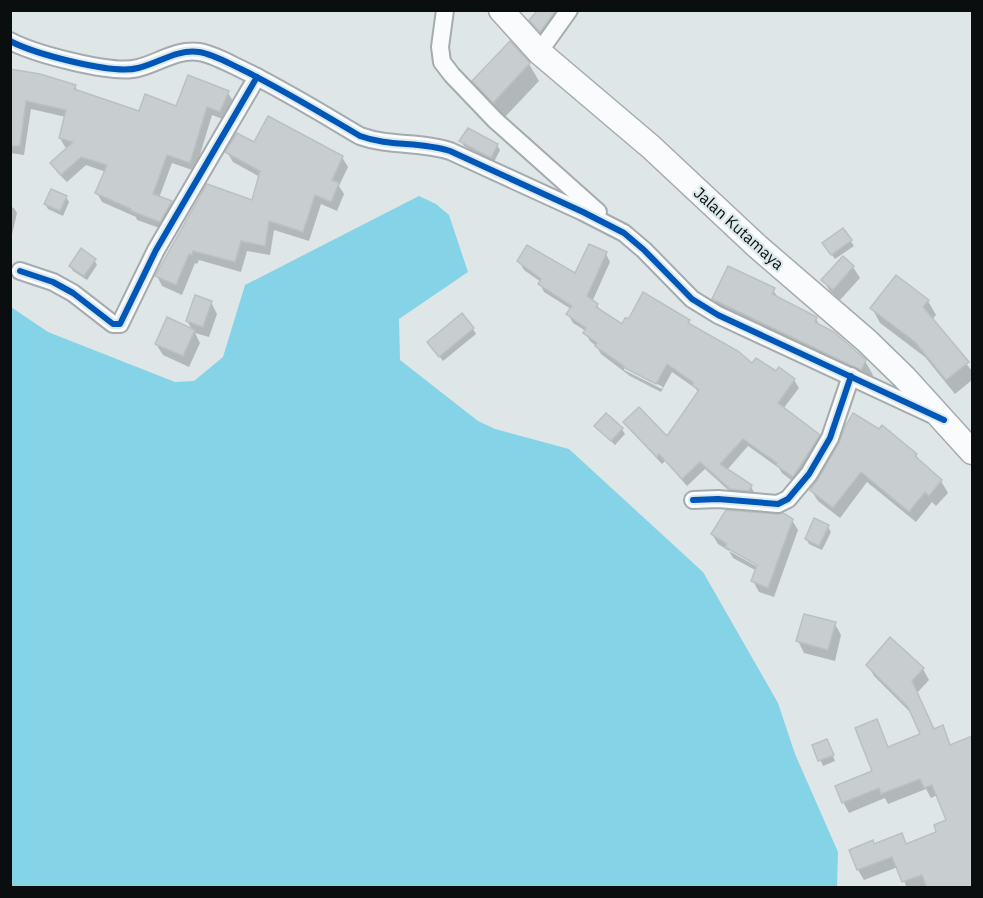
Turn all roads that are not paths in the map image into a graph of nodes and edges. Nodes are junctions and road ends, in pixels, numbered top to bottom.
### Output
1 (444, 10) edge
2 (501, 10) edge
3 (569, 10) edge
4 (10, 41) edge
5 (539, 52) junction
6 (257, 77) junction
7 (624, 233) junction
8 (20, 271) dead end
9 (851, 376) junction
10 (944, 420) junction
11 (972, 452) edge
12 (693, 500) dead end

1 - 7 street
2 - 5 main road, Jalan Kutamaya
3 - 5 street
4 - 6 street
5 - 10 main road, Jalan Kutamaya
6 - 7 street
6 - 8 street
7 - 9 street
9 - 10 street
9 - 12 street
10 - 11 main road, Jalan Kutamaya

